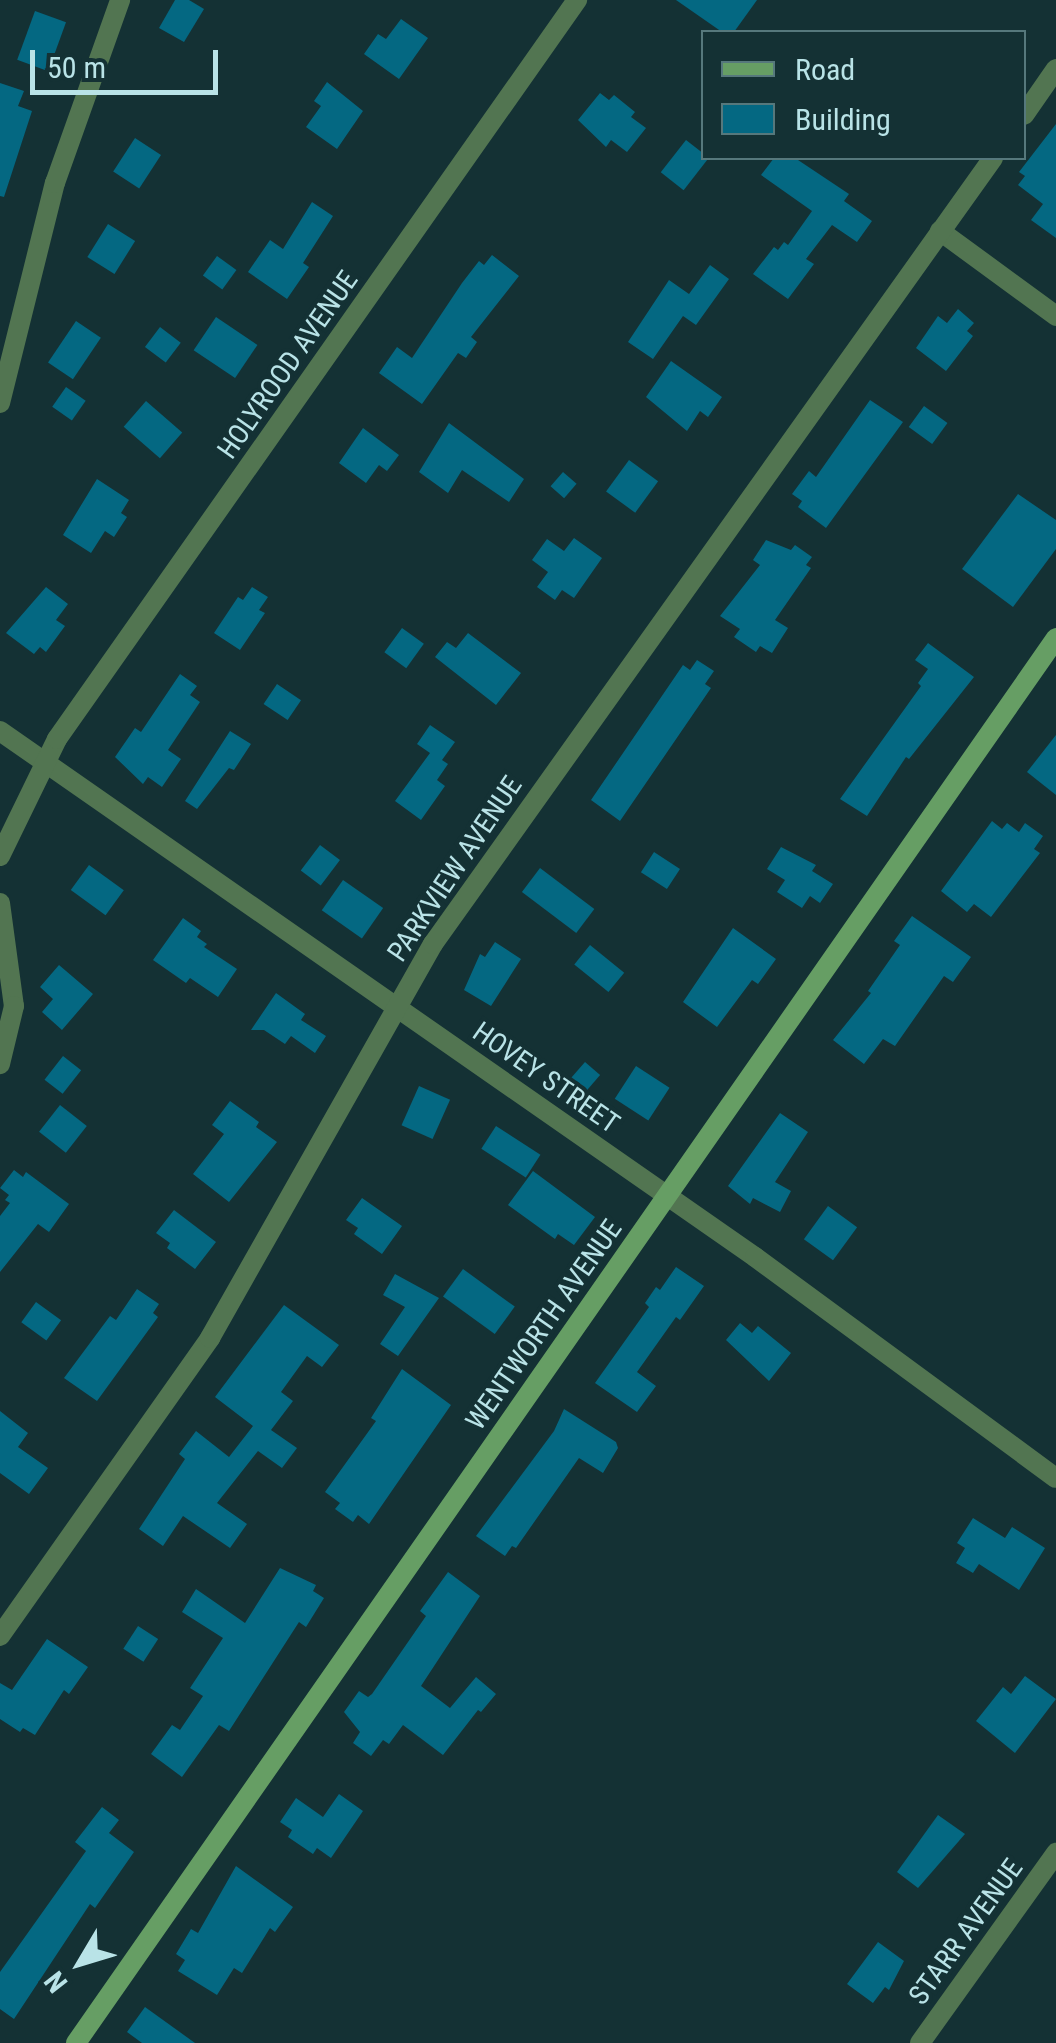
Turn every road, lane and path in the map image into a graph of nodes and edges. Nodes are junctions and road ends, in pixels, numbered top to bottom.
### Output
1 (120, 0) edge
2 (577, 0) edge
3 (1056, 69) edge
4 (1026, 112) edge
5 (992, 160) edge
6 (940, 231) junction
7 (1056, 316) edge
8 (0, 403) edge
9 (1056, 638) edge
10 (0, 731) edge
11 (46, 763) junction
12 (0, 856) edge
13 (0, 903) edge
14 (397, 1007) junction
15 (0, 1064) edge
16 (667, 1196) junction
17 (1056, 1478) edge
18 (0, 1636) edge
19 (1056, 1853) edge
20 (76, 2043) edge
21 (920, 2043) edge

1 - 8 street
2 - 11 street, HOLYROOD AVENUE
3 - 4 street
5 - 6 street, PARKVIEW AVENUE
6 - 7 street
6 - 14 street, PARKVIEW AVENUE
9 - 16 street, WENTWORTH AVENUE
10 - 11 street, HOVEY STREET
11 - 12 street, HOLYROOD AVENUE
11 - 14 street, HOVEY STREET
13 - 15 street
14 - 16 street, HOVEY STREET
14 - 18 street, PARKVIEW AVENUE
16 - 17 street, HOVEY STREET
16 - 20 street, WENTWORTH AVENUE
19 - 21 street, STARR AVENUE

